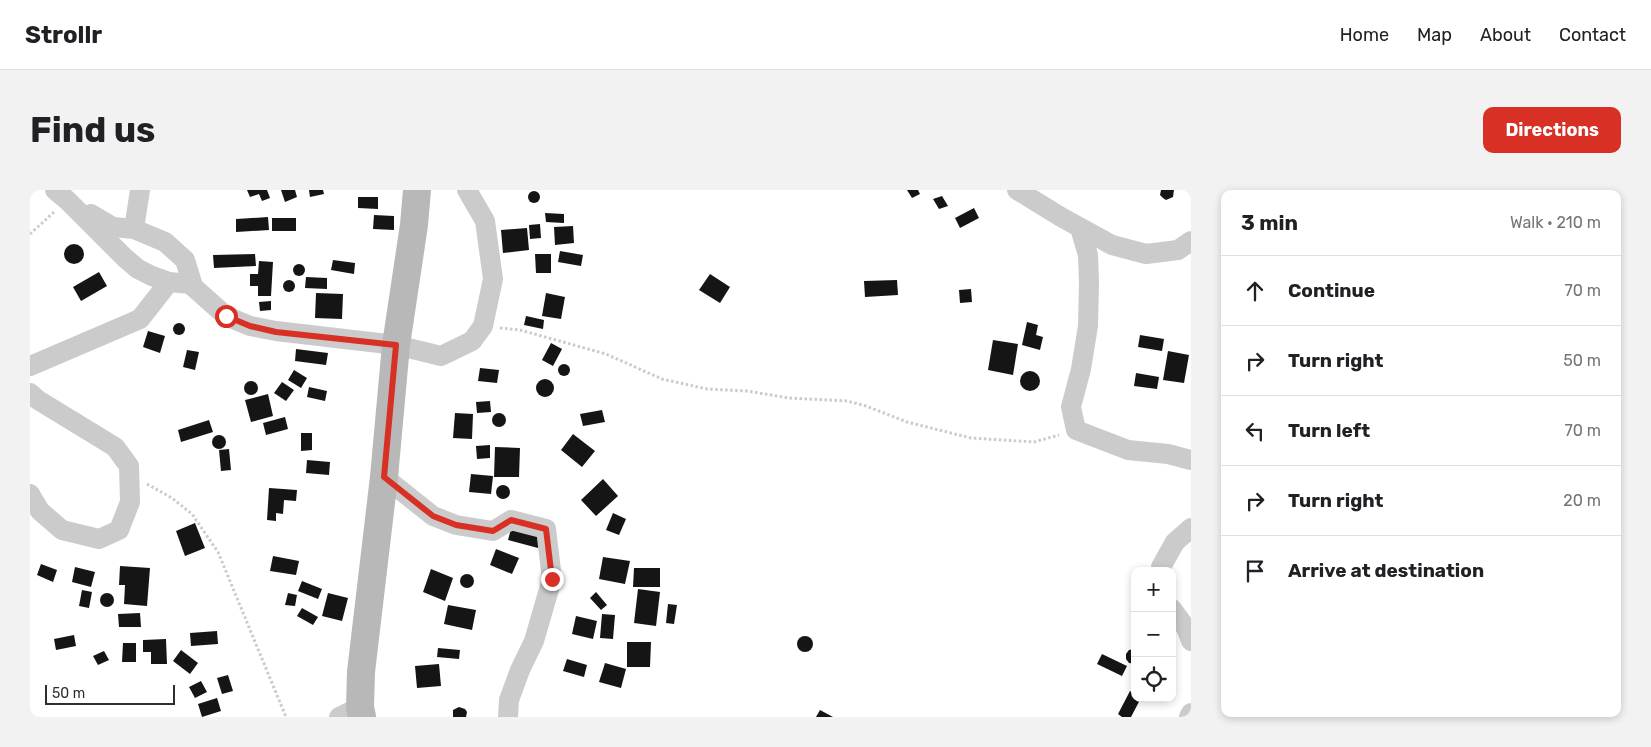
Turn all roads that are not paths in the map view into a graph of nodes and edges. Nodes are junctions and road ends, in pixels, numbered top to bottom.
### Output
1 (140, 190) edge
2 (418, 190) edge
3 (467, 190) edge
4 (1017, 190) edge
5 (61, 195) edge
6 (1080, 228) junction
7 (134, 229) junction
8 (1191, 241) edge
9 (169, 282) junction
10 (190, 284) junction
11 (396, 345) junction
12 (30, 366) edge
13 (30, 393) edge
14 (1191, 460) edge
15 (384, 477) junction
16 (30, 494) edge
17 (1191, 528) edge
18 (1161, 567) edge
19 (1174, 612) edge
20 (1191, 641) edge
21 (1191, 713) edge
22 (354, 714) edge
23 (508, 717) edge
24 (1189, 717) edge

1 - 7 street
2 - 11 street
3 - 11 street
4 - 6 street
5 - 7 street
5 - 9 street
6 - 8 street
6 - 14 street
7 - 10 street
9 - 10 street
9 - 12 street
10 - 11 street
11 - 15 street
13 - 16 street
15 - 22 street
15 - 23 street
17 - 18 street
19 - 20 street
21 - 24 street

